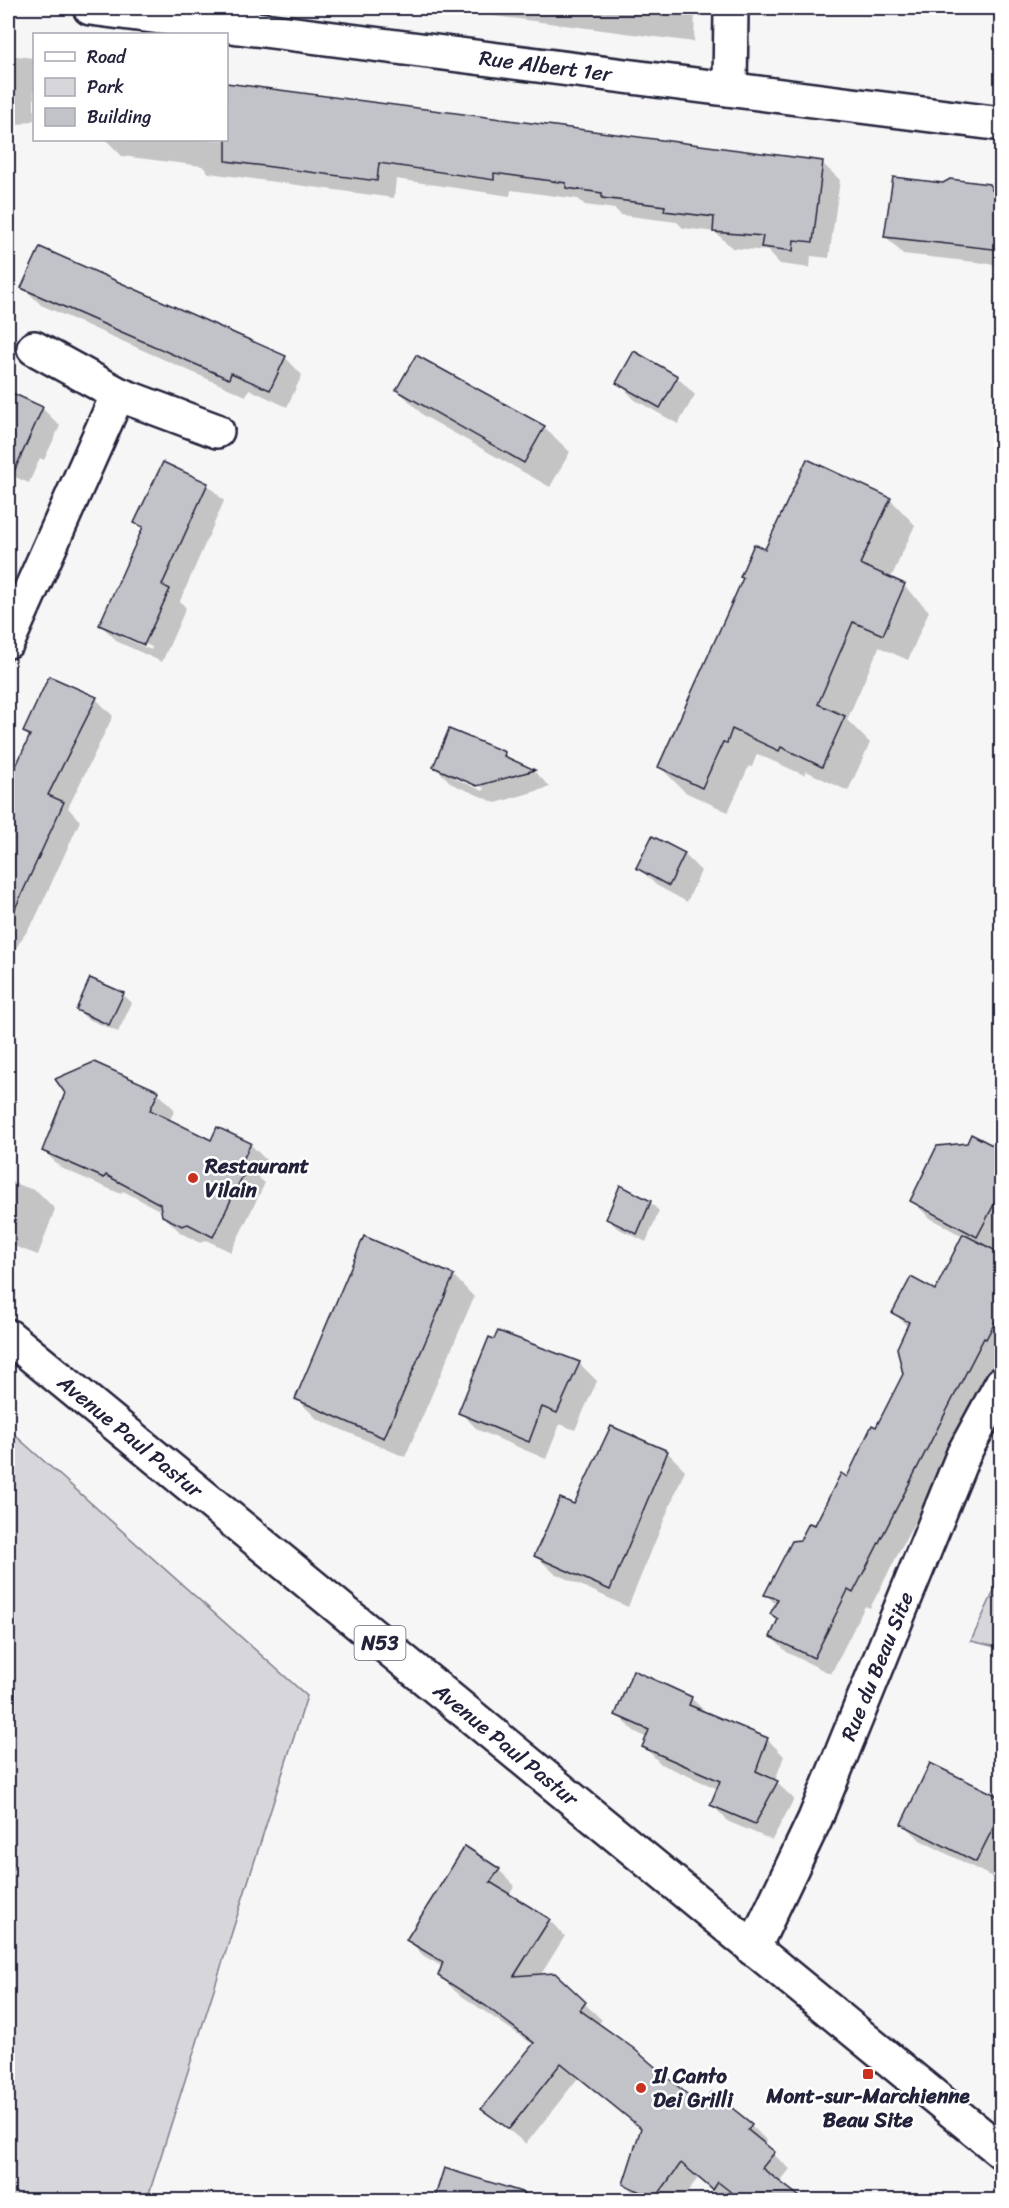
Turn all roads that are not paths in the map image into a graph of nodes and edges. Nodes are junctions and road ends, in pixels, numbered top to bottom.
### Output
1 (90, 8) edge
2 (731, 8) edge
3 (730, 89) junction
4 (1002, 124) edge
5 (34, 348) dead end
6 (118, 394) junction
7 (216, 431) dead end
8 (8, 641) edge
9 (8, 1336) edge
10 (1002, 1383) edge
11 (753, 1950) junction
12 (1002, 2152) edge

1 - 3 street, Rue Albert 1er
2 - 3 street
3 - 4 street, Rue Albert 1er
5 - 6 street
6 - 7 street
6 - 8 street
9 - 11 street, Avenue Paul Pastur / N53
10 - 11 street, Rue du Beau Site
11 - 12 street, Avenue Paul Pastur / N53

